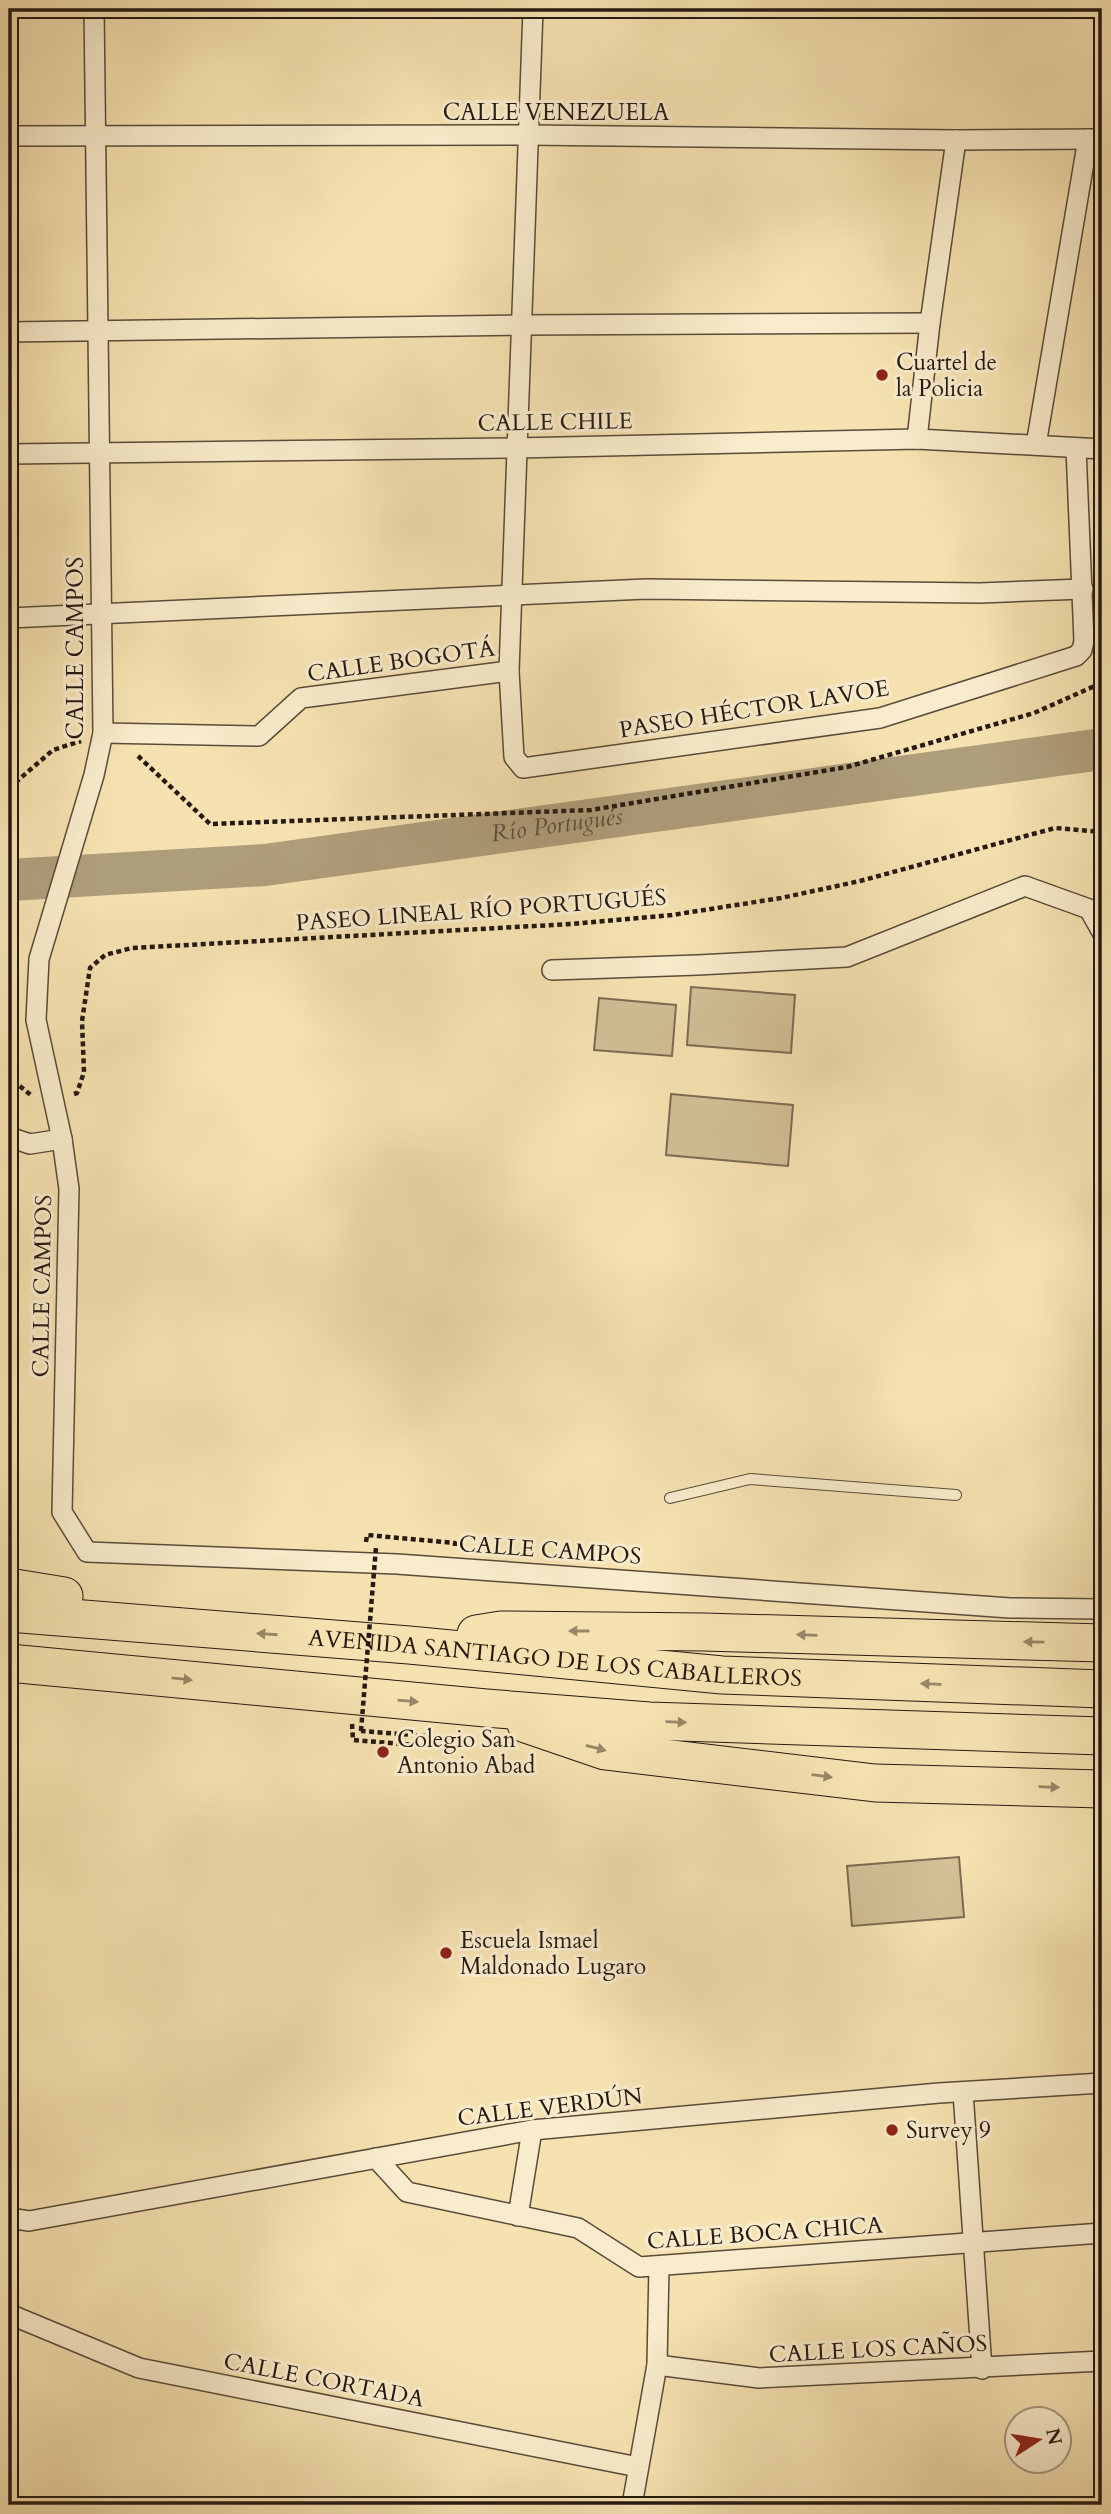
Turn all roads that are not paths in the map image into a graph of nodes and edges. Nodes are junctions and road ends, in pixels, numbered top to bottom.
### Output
1 (94, 9) edge
2 (533, 9) edge
3 (528, 135) junction
4 (9, 136) edge
5 (96, 136) junction
6 (1095, 139) edge
7 (956, 140) junction
8 (930, 323) junction
9 (520, 325) junction
10 (9, 332) edge
11 (98, 332) junction
12 (917, 439) junction
13 (1036, 445) junction
14 (516, 448) junction
15 (1076, 448) junction
16 (1102, 449) edge
17 (9, 454) edge
18 (99, 454) junction
19 (1083, 589) junction
20 (514, 594) junction
21 (100, 613) junction
22 (9, 618) edge
23 (509, 671) junction
24 (103, 733) junction
25 (1102, 932) edge
26 (552, 970) dead end
27 (9, 1137) edge
28 (62, 1139) junction
29 (956, 1495) dead end
30 (670, 1498) dead end
31 (9, 1587) edge
32 (1102, 1609) edge
33 (9, 1613) edge
34 (151, 1625) junction
35 (1102, 1643) edge
36 (409, 1644) junction
37 (9, 1663) edge
38 (114, 1672) junction
39 (9, 1679) edge
40 (1102, 1689) edge
41 (486, 1708) junction
42 (1102, 1736) edge
43 (1102, 1789) edge
44 (1102, 2083) edge
45 (962, 2092) junction
46 (532, 2130) junction
47 (376, 2158) junction
48 (518, 2216) junction
49 (9, 2218) edge
50 (1102, 2233) edge
51 (973, 2244) junction
52 (659, 2266) junction
53 (9, 2315) edge
54 (1102, 2361) edge
55 (657, 2365) junction
56 (982, 2369) junction
57 (638, 2467) junction
58 (632, 2505) edge

1 - 5 street, CALLE CAMPOS
2 - 3 street
3 - 5 street, CALLE VENEZUELA
3 - 7 street, CALLE VENEZUELA
3 - 9 street
4 - 5 street, CALLE VENEZUELA
5 - 11 street, CALLE CAMPOS
6 - 7 street, CALLE VENEZUELA
6 - 13 street
7 - 8 street
8 - 9 street
8 - 12 street
9 - 11 street
9 - 14 street
10 - 11 street
11 - 18 street, CALLE CAMPOS
12 - 13 street, CALLE CHILE
12 - 14 street, CALLE CHILE
13 - 15 street, CALLE CHILE
14 - 18 street, CALLE CHILE
14 - 20 street
15 - 16 street, CALLE CHILE
15 - 19 street
17 - 18 street, CALLE CHILE
18 - 21 street, CALLE CAMPOS
19 - 20 street
19 - 23 street, PASEO HÉCTOR LAVOE
20 - 21 street
20 - 23 street
21 - 22 street
21 - 24 street, CALLE CAMPOS
23 - 24 street, CALLE BOGOTÁ
24 - 28 street, CALLE CAMPOS
25 - 26 street
27 - 28 street
28 - 32 street, CALLE CAMPOS
29 - 30 lane
31 - 34 highway
33 - 34 highway, AVENIDA SANTIAGO DE LOS CABALLEROS
36 -> 34 highway, AVENIDA SANTIAGO DE LOS CABALLEROS
35 -> 36 highway
40 -> 36 highway, AVENIDA SANTIAGO DE LOS CABALLEROS
37 - 38 highway, AVENIDA SANTIAGO DE LOS CABALLEROS
38 - 39 highway
38 -> 41 highway, AVENIDA SANTIAGO DE LOS CABALLEROS
41 -> 42 highway, AVENIDA SANTIAGO DE LOS CABALLEROS
41 -> 43 highway
44 - 45 street, CALLE VERDÚN
45 - 46 street, CALLE VERDÚN
45 - 51 street
46 - 47 street, CALLE VERDÚN
46 - 48 street
47 - 48 street, CALLE BOCA CHICA
47 - 49 street, CALLE VERDÚN
48 - 52 street, CALLE BOCA CHICA
50 - 51 street, CALLE BOCA CHICA
51 - 52 street, CALLE BOCA CHICA
51 - 56 street
52 - 55 street
53 - 57 street, CALLE CORTADA
54 - 56 street, CALLE LOS CAÑOS
55 - 56 street, CALLE LOS CAÑOS
55 - 57 street
57 - 58 street

